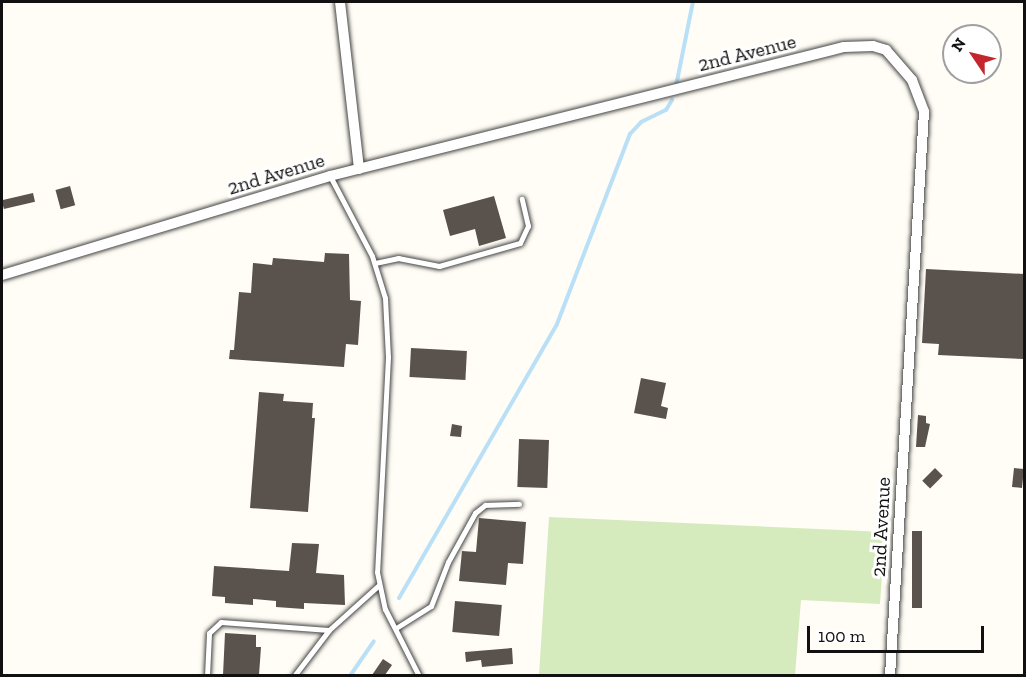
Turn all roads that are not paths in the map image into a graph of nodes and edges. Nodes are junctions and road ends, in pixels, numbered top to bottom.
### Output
1 (340, 2) edge
2 (359, 169) junction
3 (330, 176) junction
4 (522, 199) dead end
5 (375, 263) junction
6 (2, 275) edge
7 (519, 504) dead end
8 (379, 585) junction
9 (396, 628) junction
10 (329, 630) junction
11 (207, 675) edge
12 (294, 675) edge
13 (420, 675) edge
14 (890, 675) edge

1 - 2 street
2 - 3 street, 2nd Avenue
2 - 14 street, 2nd Avenue
3 - 5 lane
3 - 6 street, 2nd Avenue
4 - 5 lane
5 - 8 lane
7 - 9 lane
8 - 9 lane
8 - 10 lane
9 - 13 lane
10 - 11 lane
10 - 12 lane

